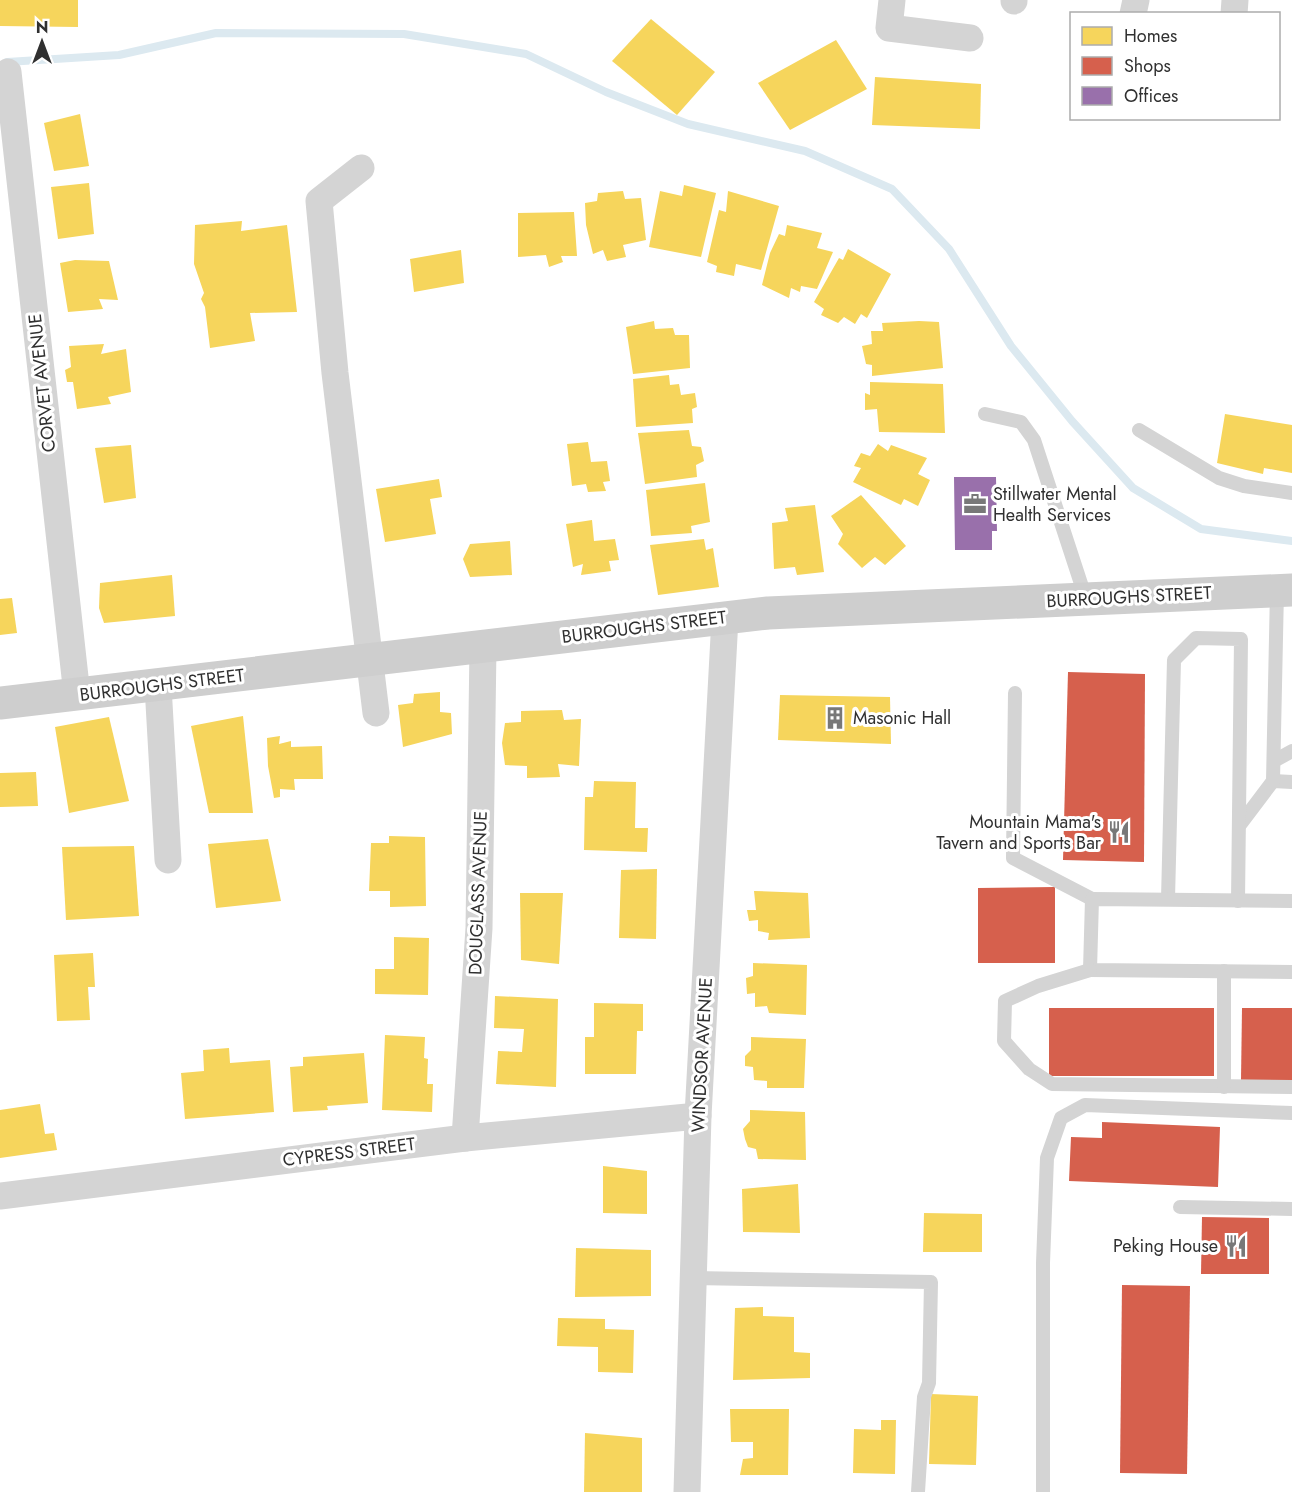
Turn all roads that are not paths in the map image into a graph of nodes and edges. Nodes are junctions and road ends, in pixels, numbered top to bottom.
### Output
1 (892, 0) edge
2 (970, 38) dead end
3 (8, 72) dead end
4 (361, 168) dead end
5 (985, 414) dead end
6 (1139, 430) dead end
7 (1292, 493) edge
8 (1284, 590) edge
9 (1086, 599) junction
10 (725, 618) junction
11 (483, 647) junction
12 (369, 660) junction
13 (158, 686) junction
14 (1015, 693) dead end
15 (77, 695) junction
16 (0, 703) edge
17 (376, 713) dead end
18 (1292, 751) edge
19 (1274, 761) junction
20 (1292, 762) edge
21 (1273, 781) junction
22 (1292, 782) edge
23 (1239, 826) junction
24 (168, 860) dead end
25 (1092, 899) junction
26 (1168, 899) junction
27 (1238, 901) junction
28 (1292, 902) edge
29 (1090, 970) junction
30 (1224, 971) junction
31 (1292, 972) edge
32 (1224, 1086) junction
33 (1292, 1088) edge
34 (1292, 1113) edge
35 (698, 1116) junction
36 (465, 1138) junction
37 (0, 1196) edge
38 (1180, 1207) dead end
39 (1292, 1209) edge
40 (693, 1278) junction
41 (687, 1492) edge
42 (918, 1492) edge
43 (1042, 1492) edge

1 - 2 street
3 - 15 street, CORVET AVENUE
4 - 12 street
5 - 9 lane
6 - 7 lane
8 - 9 street, BURROUGHS STREET
8 - 19 lane
9 - 10 street, BURROUGHS STREET
10 - 11 street, BURROUGHS STREET
10 - 35 street, WINDSOR AVENUE
11 - 12 street, BURROUGHS STREET
11 - 36 street, DOUGLASS AVENUE
12 - 13 street, BURROUGHS STREET
12 - 17 street
13 - 15 street, BURROUGHS STREET
13 - 24 street
14 - 25 lane
15 - 16 street, BURROUGHS STREET
18 - 19 lane
19 - 20 lane
19 - 21 lane
21 - 22 lane
21 - 23 lane
23 - 26 lane
23 - 27 lane
25 - 26 lane
25 - 29 lane
26 - 27 lane
27 - 28 lane
29 - 30 lane
29 - 32 lane
30 - 31 lane
30 - 32 lane
32 - 33 lane
34 - 43 lane
35 - 36 street, CYPRESS STREET
35 - 40 street, WINDSOR AVENUE
36 - 37 street, CYPRESS STREET
38 - 39 lane
40 - 41 street, WINDSOR AVENUE
40 - 42 lane

